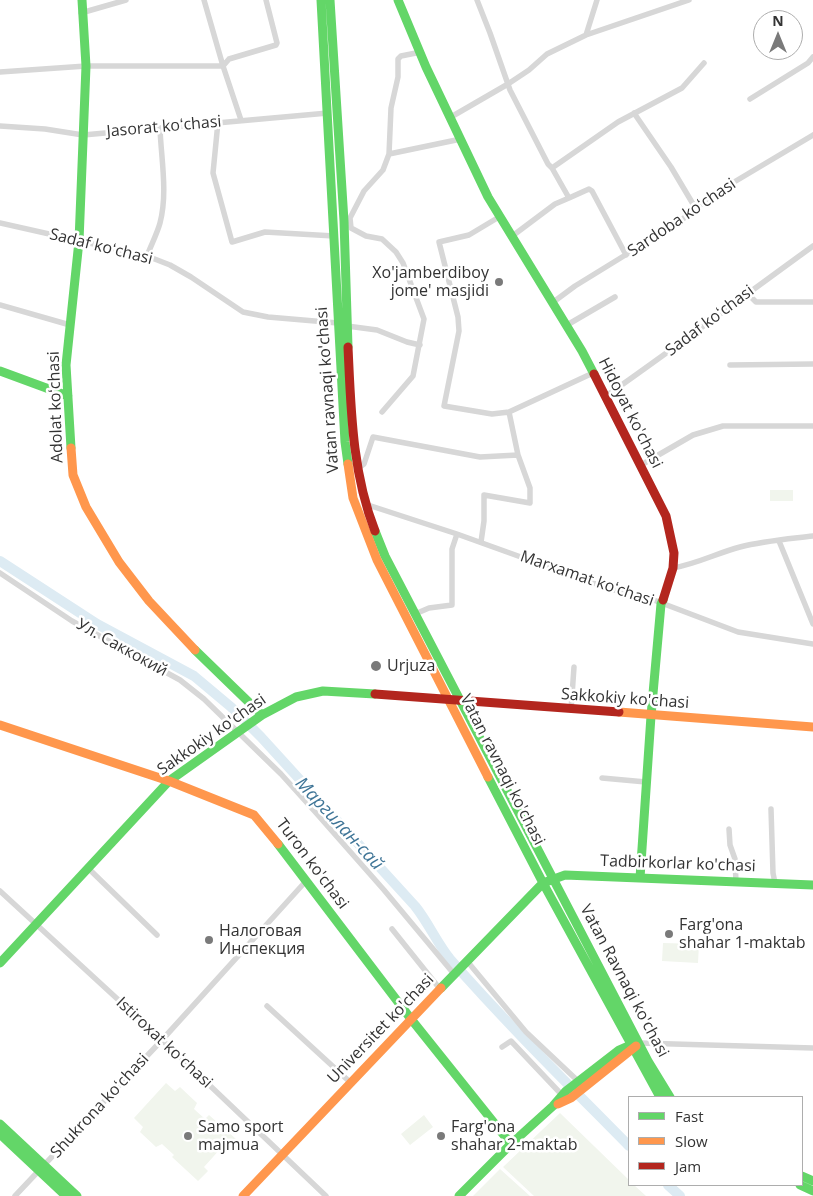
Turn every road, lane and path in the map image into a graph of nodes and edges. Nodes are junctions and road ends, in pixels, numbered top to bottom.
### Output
1 (82, 0) edge
2 (126, 0) edge
3 (204, 0) edge
4 (266, 0) edge
5 (321, 0) edge
6 (330, 0) edge
7 (398, 0) edge
8 (477, 0) edge
9 (597, 0) edge
10 (689, 0) edge
11 (82, 12) junction
12 (586, 35) junction
13 (420, 52) junction
14 (813, 57) edge
15 (704, 63) dead end
16 (86, 66) junction
17 (222, 66) junction
18 (0, 72) edge
19 (508, 84) junction
20 (750, 99) dead end
21 (328, 113) junction
22 (634, 113) junction
23 (450, 117) junction
24 (241, 120) junction
25 (218, 122) junction
26 (0, 126) edge
27 (160, 128) junction
28 (83, 135) junction
29 (813, 135) edge
30 (461, 139) junction
31 (389, 154) junction
32 (552, 168) junction
33 (569, 198) junction
34 (696, 209) junction
35 (499, 217) junction
36 (347, 219) junction
37 (0, 223) edge
38 (334, 236) junction
39 (511, 238) junction
40 (79, 241) junction
41 (813, 246) edge
42 (626, 255) junction
43 (147, 256) junction
44 (747, 293) junction
45 (615, 297) dead end
46 (813, 302) edge
47 (552, 303) junction
48 (0, 304) edge
49 (342, 307) junction
50 (70, 325) junction
51 (343, 325) junction
52 (567, 325) junction
53 (420, 345) junction
54 (730, 364) dead end
55 (813, 364) edge
56 (0, 371) edge
57 (593, 373) junction
58 (68, 396) junction
59 (606, 396) junction
60 (382, 412) dead end
61 (509, 412) junction
62 (813, 426) edge
63 (518, 455) junction
64 (641, 465) junction
65 (356, 469) junction
66 (364, 503) junction
67 (457, 534) junction
68 (813, 536) edge
69 (779, 541) junction
70 (481, 542) junction
71 (673, 568) junction
72 (0, 572) edge
73 (660, 604) junction
74 (415, 614) junction
75 (813, 624) edge
76 (813, 644) edge
77 (574, 667) dead end
78 (449, 699) junction
79 (460, 700) junction
80 (571, 710) junction
81 (262, 715) junction
82 (650, 716) junction
83 (0, 725) edge
84 (813, 728) edge
85 (238, 731) junction
86 (602, 778) dead end
87 (169, 781) junction
88 (646, 782) junction
89 (771, 809) dead end
90 (729, 829) dead end
91 (89, 869) junction
92 (552, 878) junction
93 (640, 878) junction
94 (306, 882) junction
95 (736, 882) junction
96 (543, 883) junction
97 (775, 883) junction
98 (813, 885) edge
99 (0, 891) edge
100 (36, 924) junction
101 (392, 929) dead end
102 (157, 936) dead end
103 (467, 961) junction
104 (0, 963) edge
105 (454, 974) junction
106 (440, 989) junction
107 (267, 1006) dead end
108 (412, 1019) junction
109 (162, 1040) junction
110 (634, 1045) junction
111 (502, 1047) dead end
112 (813, 1048) edge
113 (351, 1083) junction
114 (578, 1085) junction
115 (566, 1095) junction
116 (660, 1096) edge
117 (669, 1096) edge
118 (0, 1124) edge
119 (0, 1134) edge
120 (511, 1144) junction
121 (282, 1155) junction
122 (41, 1168) junction
123 (15, 1196) edge
124 (66, 1196) edge
125 (77, 1196) edge
126 (243, 1196) edge
127 (326, 1196) edge
128 (459, 1196) edge

1 - 11 street, Adolat koʻchasi
2 - 11 street
3 - 17 street
4 - 17 street
5 - 21 street, Vatan ravnaqi ko'chasi
6 - 36 street, Vatan ravnaqi ko'chasi
7 - 13 street, Hidoyat ko'chasi
8 - 19 street
9 - 12 street
10 - 12 street
11 - 16 street, Adolat koʻchasi
12 - 19 street
13 - 23 street, Hidoyat ko'chasi
13 - 31 street
14 - 20 street
15 - 22 street
16 - 17 street
16 - 18 street
16 - 28 street, Adolat koʻchasi
17 - 24 street
19 - 23 street
19 - 32 street
21 - 24 street, Jasorat koʻchasi
21 - 38 street, Vatan ravnaqi ko'chasi
22 - 32 street
22 - 34 street
23 - 30 street, Hidoyat ko'chasi
24 - 25 street, Jasorat koʻchasi
25 - 27 street, Jasorat koʻchasi
25 - 38 street
26 - 28 street, Jasorat koʻchasi
27 - 28 street, Jasorat koʻchasi
27 - 43 street
28 - 40 street, Adolat koʻchasi
29 - 34 street, Sardoba koʻchasi
30 - 31 street
30 - 35 street, Hidoyat ko'chasi
31 - 36 street
32 - 33 street
33 - 39 street
33 - 42 street
34 - 42 street, Sardoba koʻchasi
35 - 39 street, Hidoyat ko'chasi
35 - 61 street
36 - 49 street, Vatan ravnaqi ko'chasi
36 - 53 street
37 - 40 street, Sadaf koʻchasi
38 - 49 street, Vatan ravnaqi ko'chasi
39 - 47 street, Hidoyat ko'chasi
40 - 43 street, Sadaf koʻchasi
40 - 50 street, Adolat koʻchasi
41 - 44 street, Sadaf koʻchasi
42 - 47 street, Sardoba koʻchasi
43 - 51 street, Sadaf koʻchasi
44 - 46 street
44 - 59 street, Sadaf koʻchasi
45 - 52 street
47 - 52 street, Hidoyat ko'chasi
48 - 50 street
49 - 51 street, Vatan ravnaqi ko'chasi
50 - 58 street, Adolat koʻchasi
51 - 53 street, Sadaf koʻchasi
51 - 65 street, Vatan ravnaqi ko'chasi
51 - 78 street, Vatan ravnaqi ko'chasi
52 - 57 street, Hidoyat ko'chasi
53 - 60 street
54 - 55 street
56 - 58 street
57 - 59 street, Hidoyat ko'chasi
57 - 61 street
58 - 81 street, Adolat koʻchasi
59 - 64 street, Hidoyat ko'chasi
61 - 63 street
62 - 64 street
63 - 65 street
63 - 70 street
64 - 71 street, Hidoyat ko'chasi
65 - 66 street, Vatan ravnaqi ko'chasi
66 - 67 street, Marxamat koʻchasi
66 - 74 street, Vatan ravnaqi ko'chasi
67 - 70 street, Marxamat koʻchasi
67 - 74 street
68 - 69 street
69 - 71 street
69 - 75 street
70 - 73 street, Marxamat koʻchasi
71 - 73 street, Hidoyat ko'chasi
72 - 85 street, Ул. Саккокий
73 - 76 street, Marxamat koʻchasi
73 - 82 street, Hidoyat ko'chasi
74 - 79 street, Vatan ravnaqi ko'chasi
77 - 80 street
78 - 79 street, Sakkokiy ko'chasi
78 - 81 street, Sakkokiy ko'chasi
78 - 96 street, Vatan ravnaqi ko'chasi
79 - 80 street, Sakkokiy ko'chasi
79 - 92 street, Vatan ravnaqi ko'chasi
80 - 82 street, Sakkokiy ko'chasi
81 - 85 street, Sakkokiy ko'chasi
82 - 84 street, Sakkokiy ko'chasi
82 - 88 street, Hidoyat ko'chasi
83 - 87 street, Turon ko'chasi
85 - 87 street, Sakkokiy ko'chasi
85 - 105 street, Ул. Саккокий
86 - 88 street
87 - 91 street, Sakkokiy ko'chasi
87 - 94 street, Turon ko'chasi
88 - 93 street, Hidoyat ko'chasi
89 - 97 street
90 - 95 street
91 - 100 street, Sakkokiy ko'chasi
91 - 102 street
92 - 93 street, Tadbirkorlar ko'chasi
92 - 96 street, Tadbirkorlar ko'chasi
92 - 110 street, Vatan Ravnaqi ko'chasi
93 - 95 street, Tadbirkorlar ko'chasi
94 - 108 street, Turon ko'chasi
94 - 109 street, Shukrona koʻchasi
95 - 97 street, Tadbirkorlar ko'chasi
96 - 103 street, Universitet ko'chasi
96 - 110 street, Vatan Ravnaqi ko'chasi
97 - 98 street, Tadbirkorlar ko'chasi
99 - 100 street, Istiroxat koʻchasi
100 - 104 street, Sakkokiy ko'chasi
100 - 109 street, Istiroxat koʻchasi
101 - 106 street
103 - 105 street, Universitet ko'chasi
103 - 114 street
105 - 106 street, Universitet ko'chasi
106 - 108 street, Universitet ko'chasi
107 - 113 street
108 - 113 street, Universitet ko'chasi
108 - 120 street, Turon ko'chasi
109 - 121 street, Istiroxat koʻchasi
109 - 122 street, Shukrona koʻchasi
110 - 112 street
110 - 114 street
110 - 116 street, Vatan Ravnaqi ko'chasi
110 - 117 street, Vatan Ravnaqi ko'chasi
111 - 115 street
113 - 121 street, Universitet ko'chasi
114 - 115 street
115 - 120 street
118 - 122 street
119 - 122 street
120 - 128 street
121 - 126 street, Universitet ko'chasi
121 - 127 street, Istiroxat koʻchasi
122 - 123 street, Shukrona koʻchasi
122 - 124 street
122 - 125 street

